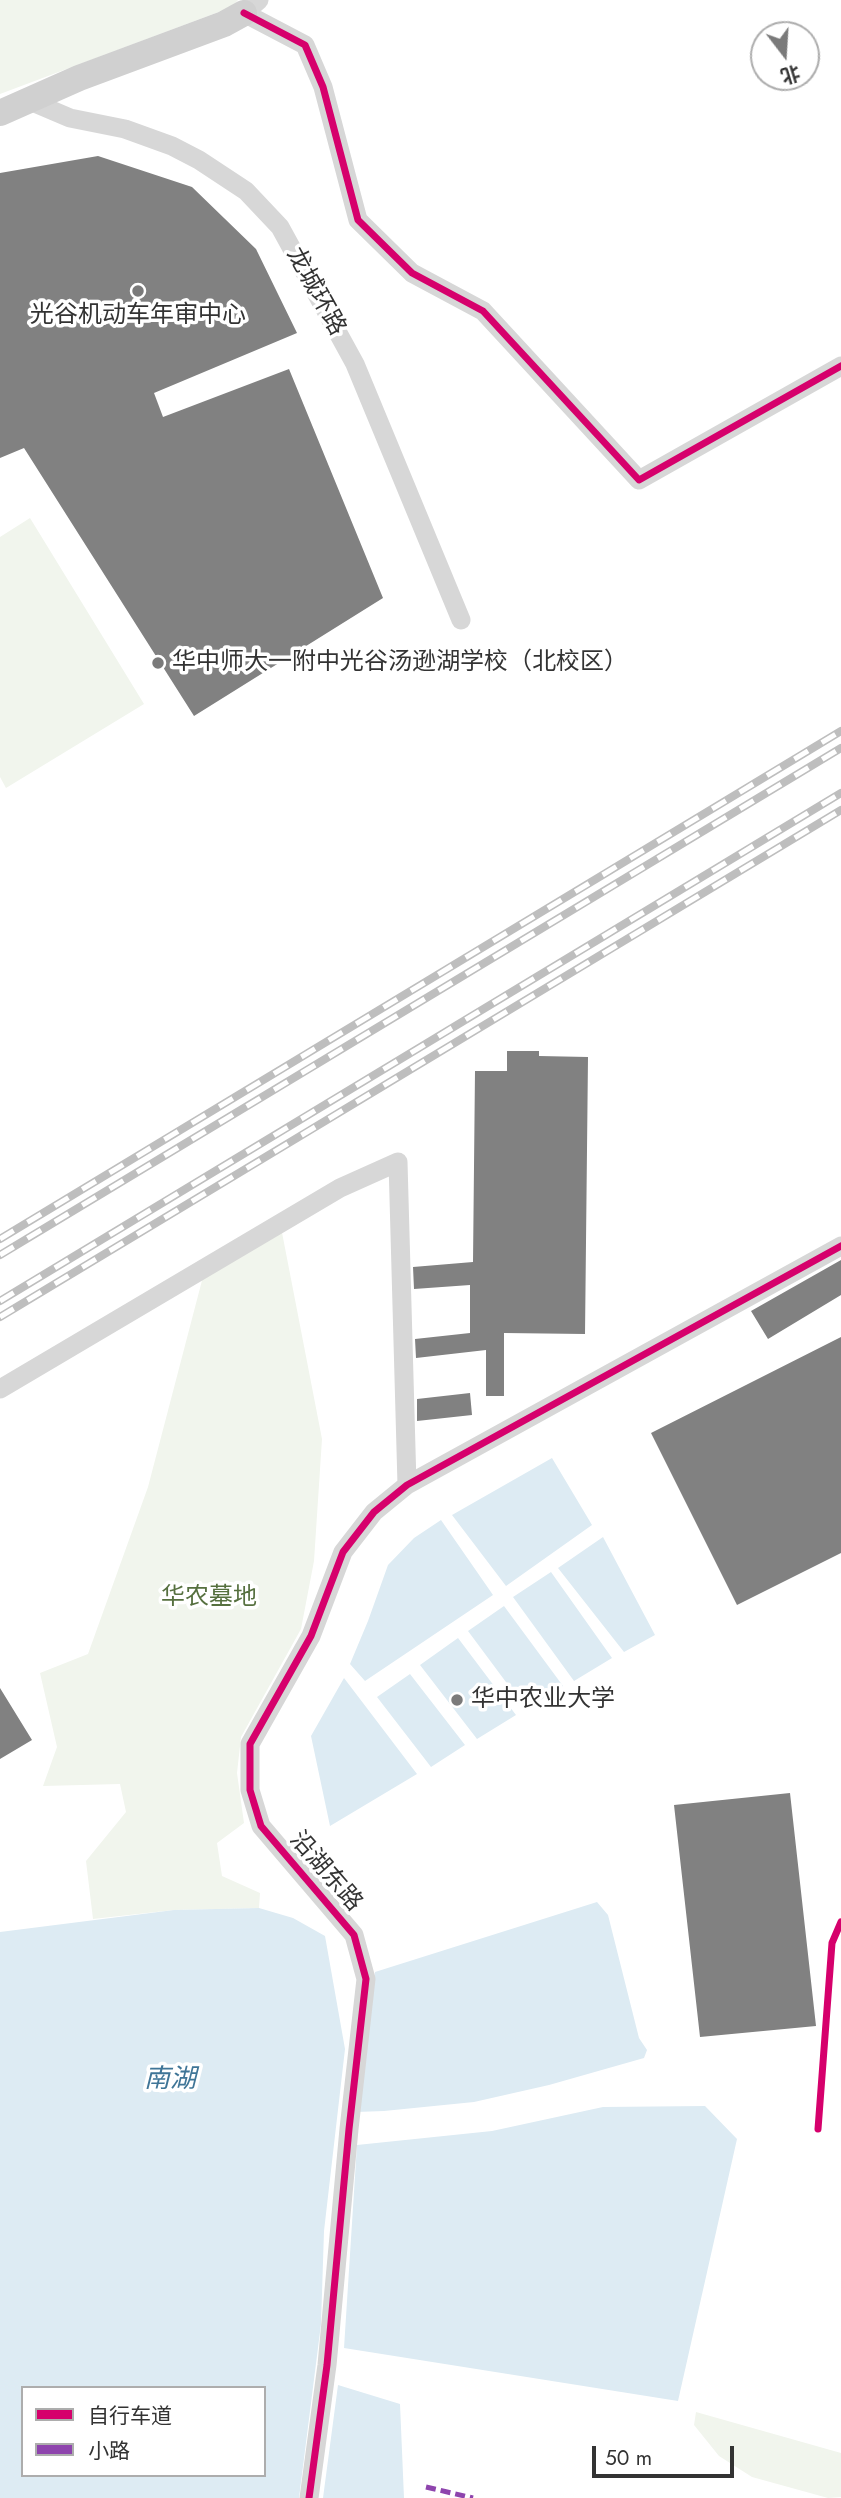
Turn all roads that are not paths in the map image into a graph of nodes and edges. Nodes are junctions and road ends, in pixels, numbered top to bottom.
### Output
1 (252, 6) edge
2 (30, 101) junction
3 (0, 113) edge
4 (841, 366) edge
5 (461, 620) dead end
6 (841, 1246) edge
7 (0, 1389) edge
8 (407, 1485) junction
9 (309, 2498) edge

1 - 2 street
1 - 4 street
2 - 3 street
2 - 5 street, 龙城环路
6 - 8 street, 沿湖东路
7 - 8 street
8 - 9 street, 沿湖东路

